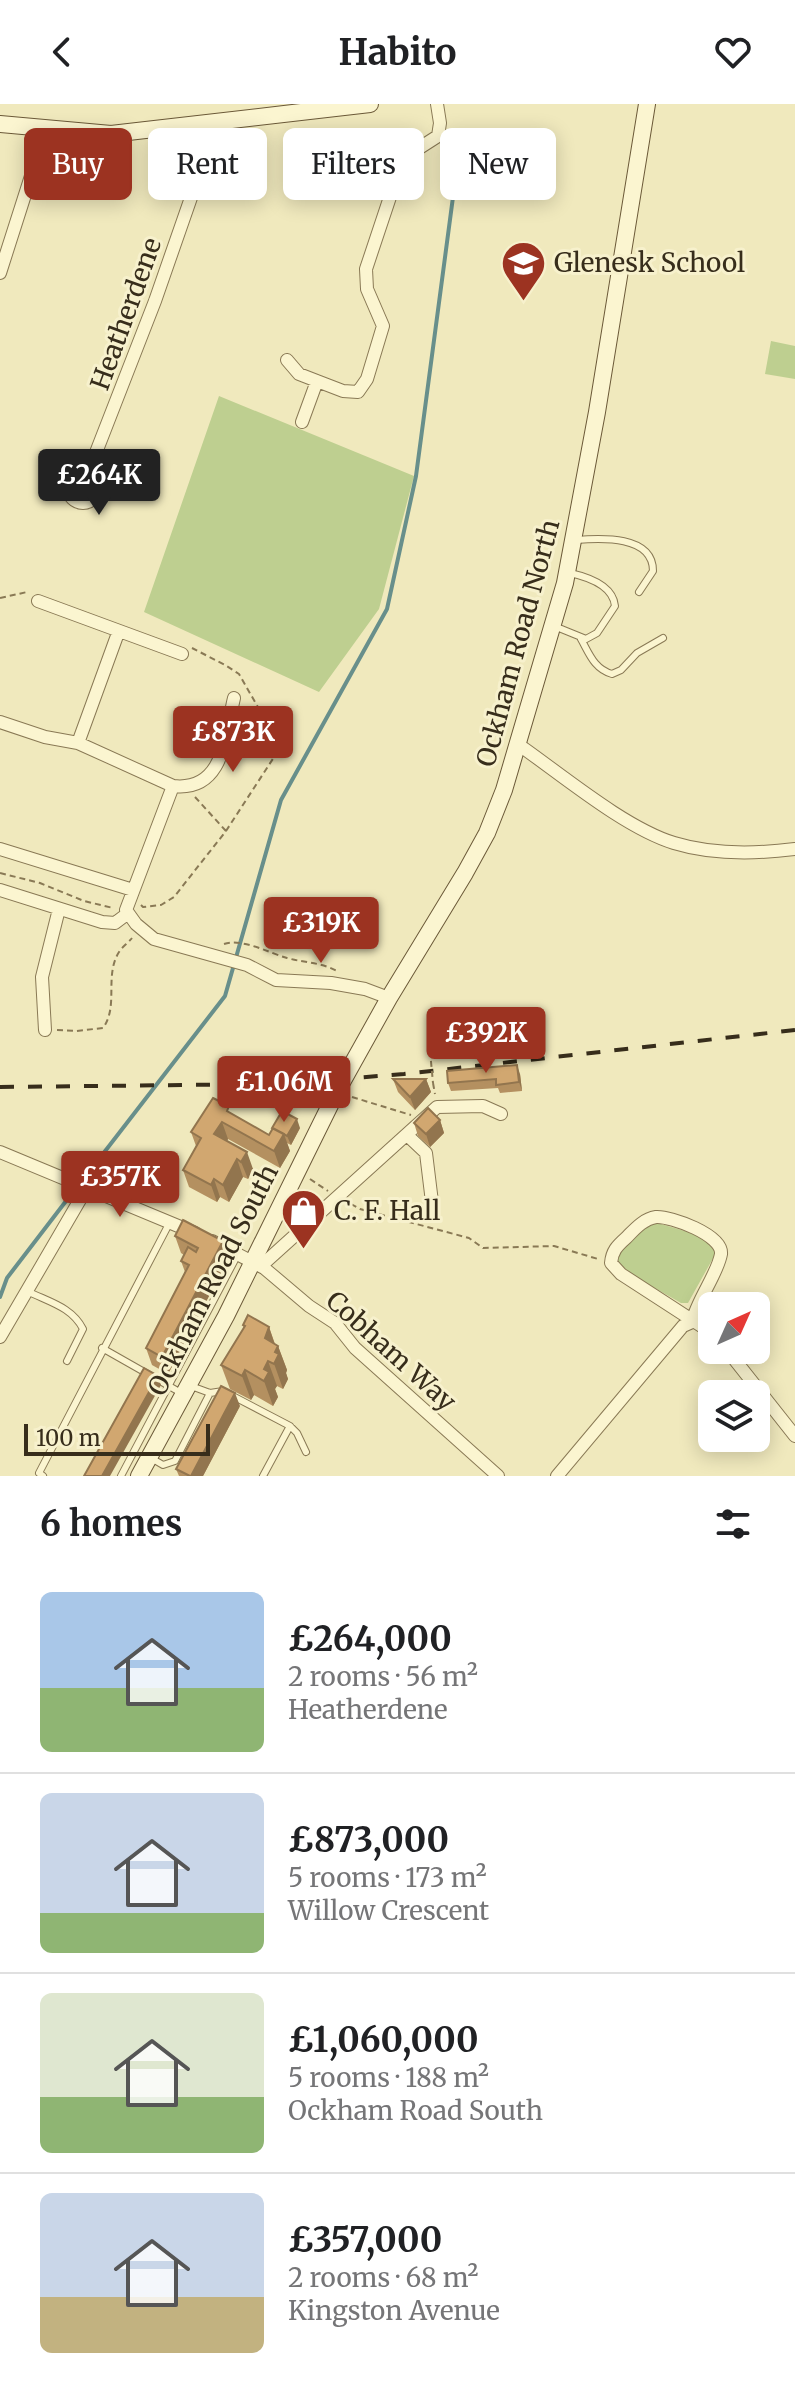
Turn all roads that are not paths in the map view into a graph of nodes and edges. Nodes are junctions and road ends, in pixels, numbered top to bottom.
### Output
1 (370, 104) edge
2 (437, 104) edge
3 (647, 104) edge
4 (217, 123) junction
5 (0, 124) edge
6 (37, 128) edge
7 (132, 132) edge
8 (24, 198) edge
9 (0, 273) edge
10 (287, 360) dead end
11 (317, 381) junction
12 (302, 422) dead end
13 (88, 473) dead end
14 (573, 540) junction
15 (567, 572) junction
16 (639, 592) dead end
17 (38, 601) dead end
18 (553, 625) junction
19 (118, 633) junction
20 (663, 638) dead end
21 (581, 639) junction
22 (182, 654) dead end
23 (234, 698) dead end
24 (0, 722) edge
25 (78, 743) junction
26 (519, 745) junction
27 (179, 787) junction
28 (0, 849) edge
29 (795, 849) edge
30 (0, 890) edge
31 (129, 906) junction
32 (59, 909) junction
33 (389, 998) junction
34 (45, 1030) road end
35 (351, 1063) joint
36 (501, 1114) dead end
37 (407, 1135) junction
38 (0, 1152) edge
39 (88, 1186) junction
40 (432, 1202) dead end
41 (171, 1221) junction
42 (265, 1235) junction
43 (284, 1247) junction
44 (250, 1260) junction
45 (27, 1291) junction
46 (692, 1322) junction
47 (698, 1324) edge
48 (0, 1337) edge
49 (102, 1348) junction
50 (67, 1361) dead end
51 (738, 1364) edge
52 (180, 1388) junction
53 (210, 1393) junction
54 (290, 1426) junction
55 (795, 1436) edge
56 (306, 1452) dead end
57 (149, 1457) junction
58 (43, 1476) edge
59 (121, 1476) edge
60 (139, 1476) edge
61 (263, 1476) edge
62 (498, 1476) edge
63 (557, 1476) edge

1 - 4 main road
2 - 11 street
3 - 14 main road, Ockham Road North
4 - 7 main road
4 - 13 street, Heatherdene
5 - 6 main road
8 - 9 street
10 - 11 street
11 - 12 street
14 - 15 main road, Ockham Road North
14 - 16 lane
15 - 18 main road, Ockham Road North
15 - 21 lane
17 - 19 street
18 - 21 lane
18 - 26 main road, Ockham Road North
19 - 22 street
19 - 25 street
20 - 21 lane
23 - 27 street
24 - 25 street
25 - 27 street
26 - 29 street
26 - 33 main road, Ockham Road North
27 - 31 street
28 - 31 street
30 - 32 street
31 - 32 street
31 - 33 street
32 - 34 street
33 - 35 main road, Ockham Road North
35 - 42 main road, Ockham Road South
36 - 37 street
37 - 40 street
37 - 43 street
38 - 39 street, Cobham Way
39 - 41 street, Cobham Way
39 - 45 street
41 - 44 street, Cobham Way
41 - 49 lane
42 - 43 street
42 - 44 main road, Ockham Road South
43 - 44 street
44 - 52 main road, Ockham Road South
44 - 62 street, Cobham Way
45 - 48 street
45 - 50 lane
46 - 46 street
46 - 47 street
46 - 63 street
49 - 52 lane
49 - 58 lane
51 - 55 street
52 - 53 lane
52 - 57 main road, Ockham Road South
52 - 59 lane
53 - 54 lane
53 - 57 lane
54 - 56 lane
54 - 61 lane
57 - 60 main road, Ockham Road South

